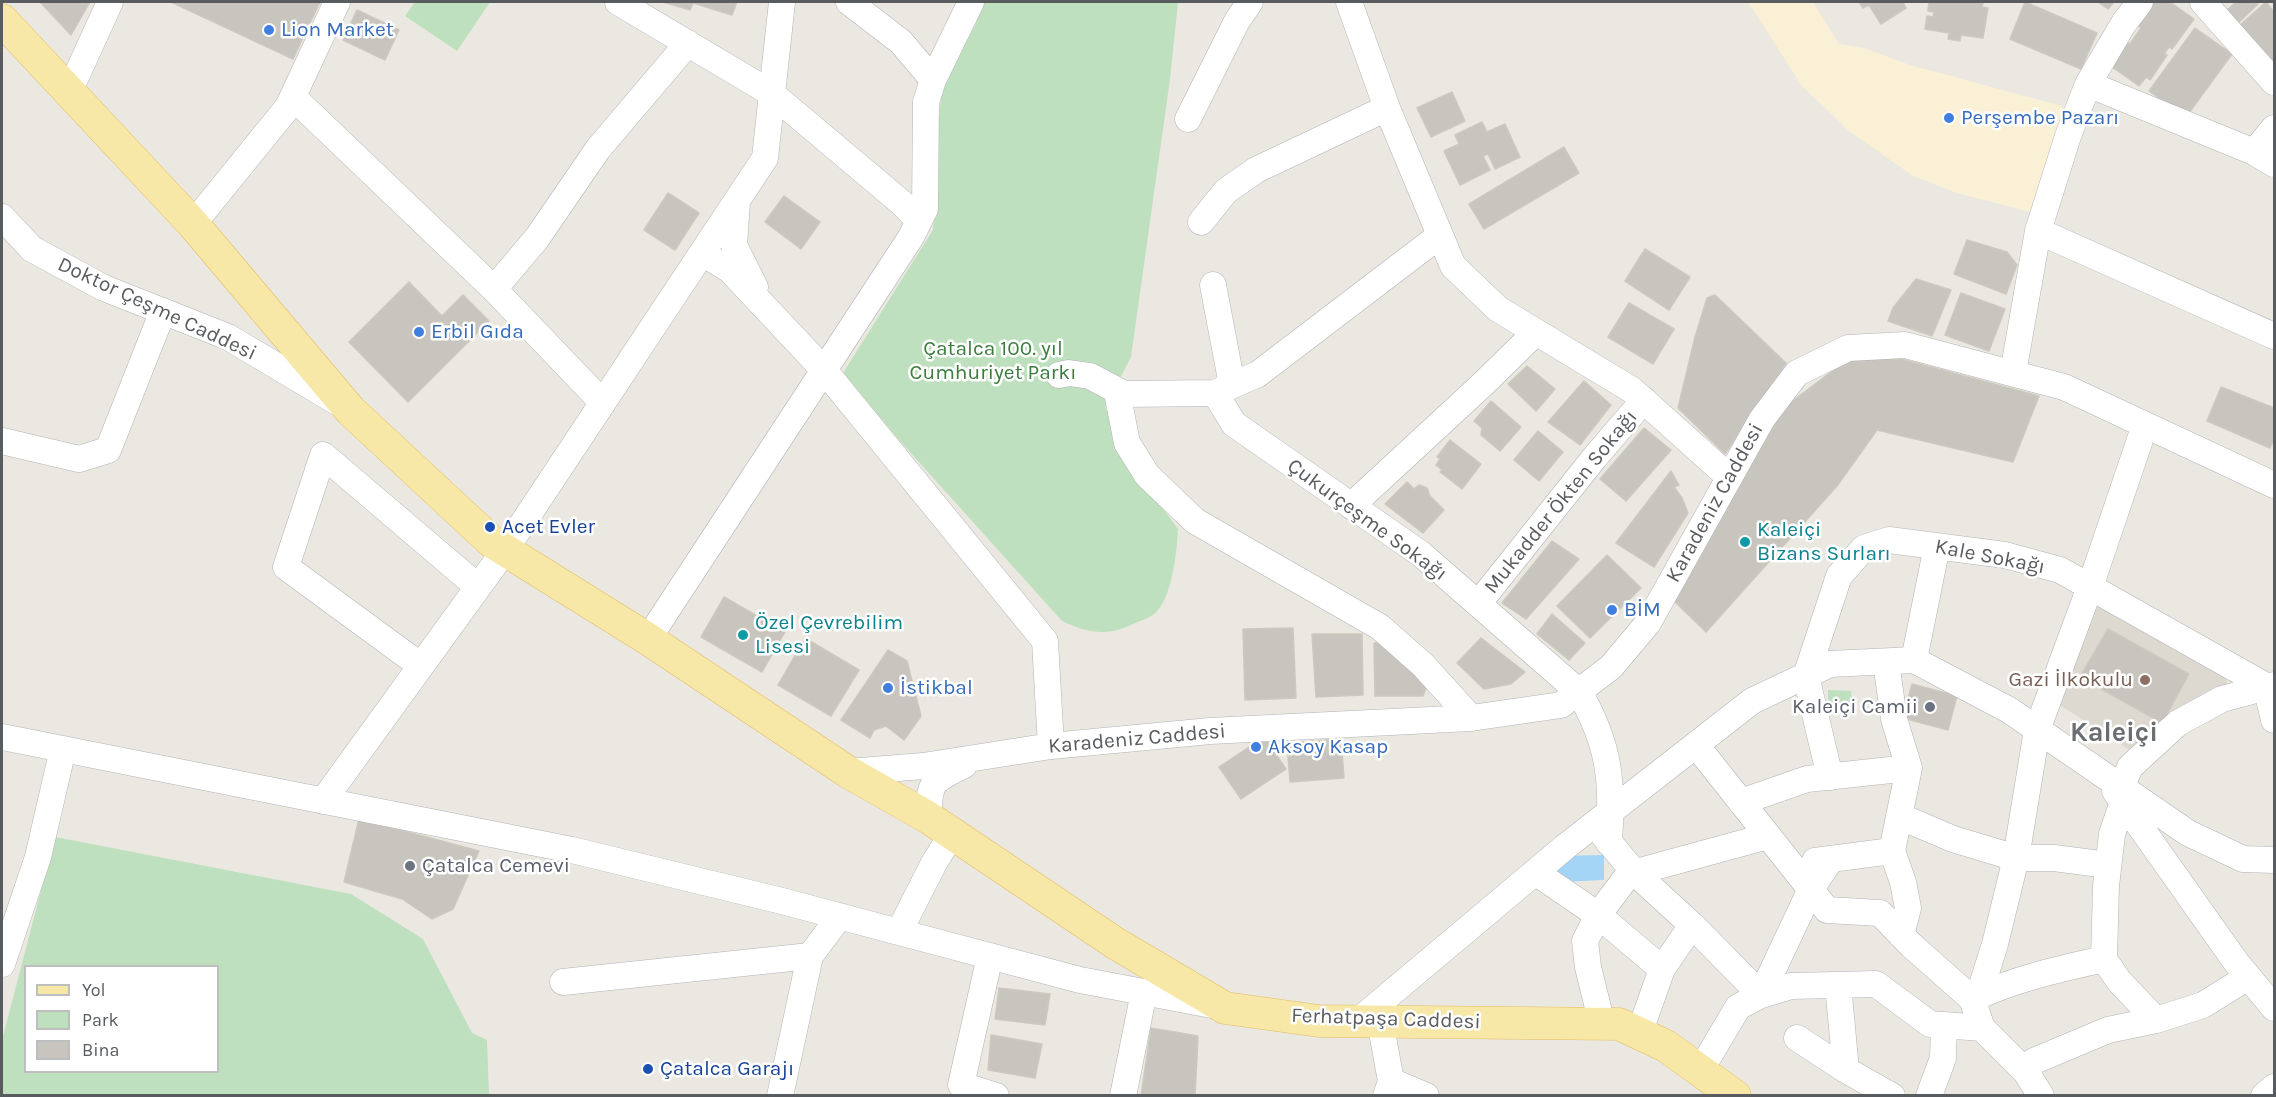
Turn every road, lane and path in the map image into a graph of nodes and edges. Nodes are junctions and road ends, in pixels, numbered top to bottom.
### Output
1 (110, 2) edge
2 (337, 2) edge
3 (618, 2) edge
4 (782, 2) edge
5 (849, 2) edge
6 (970, 2) edge
7 (1250, 2) edge
8 (1349, 2) edge
9 (2140, 2) edge
10 (2203, 2) edge
11 (2, 20) edge
12 (688, 43) junction
13 (933, 80) junction
14 (2274, 82) edge
15 (2088, 84) junction
16 (69, 92) junction
17 (771, 93) junction
18 (293, 97) junction
19 (1388, 108) junction
20 (1188, 118) dead end
21 (2274, 128) edge
22 (2264, 158) edge
23 (738, 200) junction
24 (2, 217) edge
25 (919, 221) junction
26 (1201, 222) dead end
27 (193, 224) junction
28 (2038, 231) junction
29 (1439, 236) junction
30 (702, 253) junction
31 (1213, 285) dead end
32 (494, 289) junction
33 (766, 309) junction
34 (163, 311) junction
35 (1536, 333) junction
36 (2274, 336) edge
37 (824, 370) junction
38 (2013, 373) junction
39 (1059, 375) dead end
40 (1224, 389) junction
41 (1117, 392) junction
42 (1644, 400) junction
43 (603, 403) junction
44 (350, 410) junction
45 (2145, 424) junction
46 (2, 441) edge
47 (1729, 477) junction
48 (2274, 485) edge
49 (1351, 506) junction
50 (1937, 546) junction
51 (505, 550) junction
52 (478, 587) junction
53 (2090, 587) junction
54 (1478, 604) junction
55 (648, 639) junction
56 (1914, 660) junction
57 (1886, 662) junction
58 (421, 666) junction
59 (1806, 676) junction
60 (2270, 686) edge
61 (1579, 692) junction
62 (1471, 718) junction
63 (2274, 720) edge
64 (2037, 730) junction
65 (2, 737) edge
66 (1696, 745) junction
67 (1051, 746) junction
68 (63, 749) junction
69 (978, 758) junction
70 (1909, 768) junction
71 (848, 772) junction
72 (1830, 777) junction
73 (2117, 789) junction
74 (323, 801) junction
75 (1741, 802) junction
76 (1899, 816) junction
77 (940, 826) junction
78 (1605, 826) junction
79 (1768, 836) junction
80 (1892, 850) junction
81 (2016, 858) junction
82 (1831, 859) junction
83 (2274, 860) edge
84 (1790, 863) junction
85 (2108, 865) junction
86 (1535, 872) junction
87 (1634, 872) junction
88 (1811, 889) junction
89 (1598, 915) junction
90 (840, 916) junction
91 (1692, 925) junction
92 (899, 932) junction
93 (1901, 935) junction
94 (810, 956) junction
95 (990, 956) junction
96 (2104, 959) junction
97 (2, 964) edge
98 (1662, 969) junction
99 (2248, 977) junction
100 (563, 982) dead end
101 (1838, 985) junction
102 (1144, 992) junction
103 (1761, 995) junction
104 (1975, 997) junction
105 (1225, 1008) junction
106 (2274, 1008) edge
107 (2156, 1020) junction
108 (1369, 1021) junction
109 (1602, 1024) junction
110 (1944, 1025) junction
111 (1982, 1028) junction
112 (1639, 1034) junction
113 (1797, 1038) dead end
114 (1846, 1070) junction
115 (1700, 1071) junction
116 (2026, 1072) junction
117 (2274, 1087) edge
118 (1389, 1088) edge
119 (780, 1095) edge
120 (996, 1095) edge
121 (1123, 1095) edge
122 (1426, 1095) edge
123 (1735, 1095) edge
124 (1892, 1095) edge
125 (1929, 1095) edge
126 (2041, 1095) edge
127 (2264, 1095) edge

1 - 16 street
2 - 18 street
3 - 12 street
4 - 17 street
5 - 13 street
6 - 13 street
7 - 20 street
8 - 19 street
9 - 15 street
10 - 14 street
11 - 16 main road, Ferhatpaşa Caddesi
12 - 17 street
12 - 32 street
13 - 25 street
15 - 22 street
15 - 28 street
16 - 27 main road, Ferhatpaşa Caddesi
17 - 23 street
17 - 25 street
18 - 27 street
18 - 32 street
19 - 26 street
19 - 29 street
21 - 22 street
23 - 30 street
23 - 33 street
24 - 34 street, Doktor Çeşme Caddesi
25 - 37 street
27 - 44 main road, Ferhatpaşa Caddesi
28 - 36 street
28 - 38 street
29 - 35 street
29 - 40 street
30 - 33 street
30 - 43 street
31 - 40 street
32 - 43 street
33 - 37 street
34 - 44 street, Doktor Çeşme Caddesi
34 - 46 street
35 - 42 street
35 - 49 street
37 - 55 street
37 - 67 street
38 - 45 street, Karadeniz Caddesi
38 - 47 street, Karadeniz Caddesi
39 - 41 street
40 - 41 street
40 - 49 street, Çukurçeşme Sokağı
41 - 62 street
42 - 47 street
42 - 54 street, Mukadder Ökten Sokağı
43 - 51 street
44 - 51 main road, Ferhatpaşa Caddesi
45 - 48 street, Karadeniz Caddesi
45 - 53 street
47 - 61 street, Karadeniz Caddesi
49 - 54 street, Çukurçeşme Sokağı
50 - 53 street, Kale Sokağı
50 - 56 street
50 - 59 street, Kale Sokağı
51 - 52 street
51 - 55 main road, Ferhatpaşa Caddesi
52 - 58 street
52 - 58 street
53 - 60 street, Kale Sokağı
53 - 64 street
54 - 61 street, Çukurçeşme Sokağı
55 - 71 main road, Ferhatpaşa Caddesi
56 - 57 street
56 - 64 street
57 - 59 street
57 - 70 street
58 - 74 street
59 - 66 street
59 - 72 street
60 - 63 street
60 - 73 street
61 - 62 street, Karadeniz Caddesi
61 - 78 street, Çukurçeşme Sokağı
62 - 67 street, Karadeniz Caddesi
64 - 73 street
64 - 81 street
65 - 68 street
66 - 75 street
66 - 78 street
67 - 69 street, Karadeniz Caddesi
68 - 74 street
68 - 97 street
69 - 71 street, Karadeniz Caddesi
69 - 77 street, Karadeniz Caddesi
70 - 72 street
70 - 76 street
71 - 77 main road, Ferhatpaşa Caddesi
72 - 75 street
73 - 83 street
73 - 85 street
73 - 99 street
74 - 90 street
75 - 79 street
76 - 80 street
76 - 81 street
77 - 92 street
77 - 105 main road, Ferhatpaşa Caddesi
78 - 86 street
78 - 87 street
79 - 84 street
79 - 87 street
80 - 82 street
80 - 93 street
81 - 85 street
81 - 104 street
82 - 84 street
82 - 88 street
84 - 88 street
85 - 96 street
86 - 89 street
86 - 108 street
87 - 89 street
87 - 91 street
88 - 93 street
88 - 103 street
89 - 98 street
89 - 109 street
90 - 92 street
90 - 94 street
91 - 98 street
91 - 103 street
92 - 95 street
93 - 104 street
94 - 100 street
94 - 119 street
95 - 102 street
95 - 120 street
96 - 104 street
96 - 107 street
98 - 112 street
99 - 106 street
99 - 107 street
101 - 103 street
101 - 110 street
101 - 114 street
102 - 105 street
102 - 121 street
103 - 115 street
104 - 111 street
105 - 108 main road, Ferhatpaşa Caddesi
107 - 116 street
108 - 109 main road, Ferhatpaşa Caddesi
108 - 118 street
109 - 112 main road, Ferhatpaşa Caddesi
110 - 111 street
110 - 125 street
111 - 116 street
112 - 115 main road, Ferhatpaşa Caddesi
113 - 114 street
114 - 124 street
115 - 123 main road, Ferhatpaşa Caddesi
116 - 126 street
117 - 127 street
118 - 122 street

